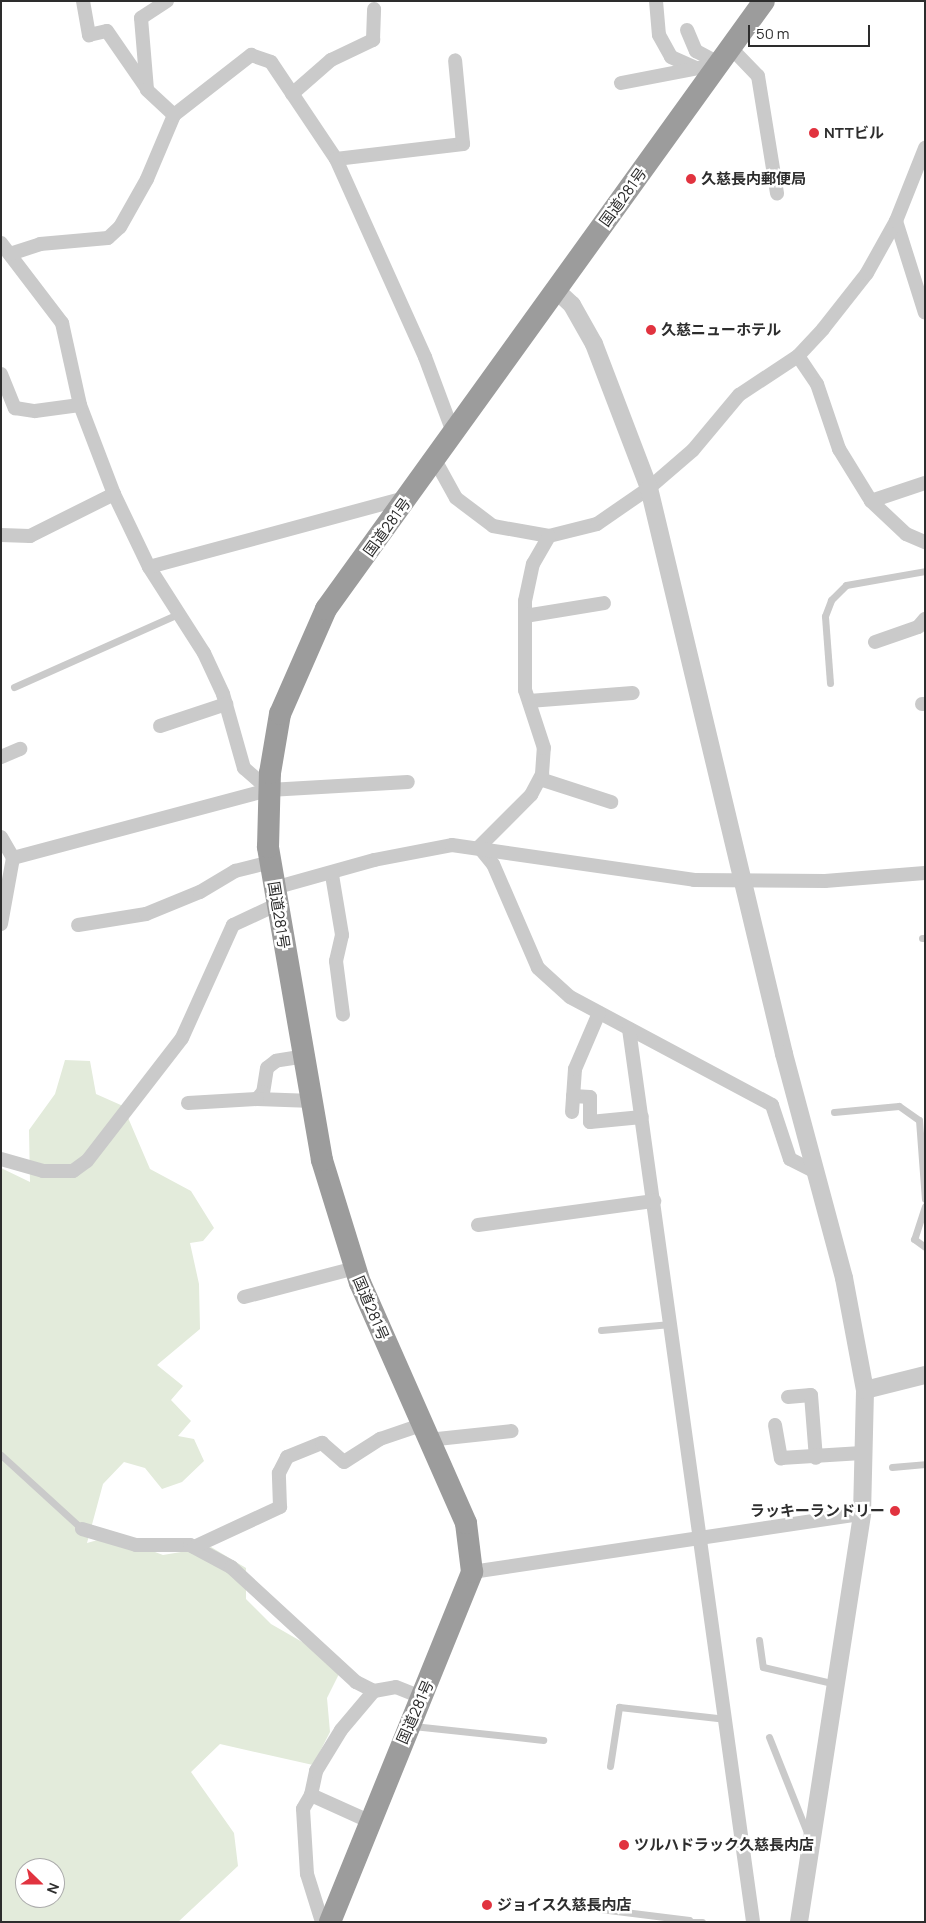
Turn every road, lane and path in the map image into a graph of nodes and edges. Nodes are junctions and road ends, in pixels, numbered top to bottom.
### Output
1 (83, 1) edge
2 (166, 1) edge
3 (656, 1) edge
4 (764, 1) edge
5 (374, 9) dead end
6 (687, 30) dead end
7 (725, 56) junction
8 (455, 60) dead end
9 (696, 68) junction
10 (621, 83) dead end
11 (147, 90) junction
12 (292, 94) junction
13 (174, 115) junction
14 (925, 148) edge
15 (336, 159) junction
16 (777, 193) dead end
17 (896, 221) junction
18 (1, 243) edge
19 (10, 254) junction
20 (556, 290) junction
21 (921, 291) edge
22 (925, 313) edge
23 (798, 356) junction
24 (1, 374) edge
25 (80, 405) junction
26 (454, 435) junction
27 (436, 460) junction
28 (925, 483) edge
29 (649, 488) junction
30 (114, 494) junction
31 (408, 498) junction
32 (871, 501) junction
33 (549, 536) junction
34 (4, 539) edge
35 (925, 542) edge
36 (149, 567) junction
37 (925, 572) edge
38 (604, 603) dead end
39 (176, 615) junction
40 (525, 616) junction
41 (925, 619) edge
42 (875, 642) dead end
43 (830, 683) dead end
44 (14, 687) dead end
45 (633, 693) dead end
46 (529, 702) junction
47 (226, 704) junction
48 (160, 726) dead end
49 (20, 749) dead end
50 (1, 757) edge
51 (540, 779) junction
52 (408, 782) dead end
53 (269, 790) junction
54 (611, 802) dead end
55 (1, 837) edge
56 (478, 847) junction
57 (13, 858) junction
58 (270, 862) junction
59 (925, 873) edge
60 (332, 875) junction
61 (742, 880) junction
62 (275, 897) junction
63 (1, 924) edge
64 (78, 924) dead end
65 (599, 1013) junction
66 (343, 1015) dead end
67 (629, 1029) junction
68 (306, 1056) junction
69 (573, 1096) junction
70 (257, 1098) junction
71 (313, 1101) junction
72 (188, 1104) dead end
73 (572, 1112) dead end
74 (834, 1112) dead end
75 (642, 1118) junction
76 (922, 1120) edge
77 (1, 1159) edge
78 (817, 1173) junction
79 (925, 1200) edge
80 (654, 1201) junction
81 (925, 1206) edge
82 (478, 1225) dead end
83 (925, 1247) edge
84 (355, 1268) junction
85 (244, 1297) dead end
86 (671, 1324) junction
87 (601, 1330) dead end
88 (925, 1375) edge
89 (864, 1390) junction
90 (788, 1397) dead end
91 (775, 1426) dead end
92 (512, 1431) dead end
93 (424, 1432) junction
94 (862, 1452) junction
95 (1, 1455) edge
96 (816, 1458) junction
97 (925, 1464) edge
98 (892, 1467) dead end
99 (862, 1514) junction
100 (82, 1528) joint
101 (702, 1539) junction
102 (194, 1548) junction
103 (472, 1572) junction
104 (758, 1640) dead end
105 (832, 1683) junction
106 (374, 1691) junction
107 (421, 1697) junction
108 (726, 1720) junction
109 (408, 1726) junction
110 (770, 1737) dead end
111 (543, 1740) dead end
112 (610, 1766) dead end
113 (311, 1795) junction
114 (370, 1822) junction
115 (810, 1840) junction
116 (576, 1906) dead end
117 (689, 1921) edge
118 (322, 1922) edge
119 (330, 1922) edge
120 (702, 1922) edge
121 (753, 1922) edge
122 (799, 1922) edge

1 - 11 street
2 - 11 street
3 - 9 street
4 - 7 highway, 国道281号
5 - 12 street
6 - 7 street
7 - 9 street
7 - 16 street
7 - 20 highway, 国道281号
8 - 15 street
9 - 10 street
11 - 13 street
12 - 13 street
12 - 15 street
13 - 19 street
14 - 17 street
15 - 26 street
17 - 21 street
17 - 23 street
18 - 19 street
19 - 25 street
20 - 26 highway, 国道281号
20 - 29 street
21 - 22 street
23 - 29 street
23 - 32 street
24 - 25 street
25 - 30 street
26 - 27 highway, 国道281号
27 - 31 highway, 国道281号
27 - 33 street
28 - 32 street
29 - 33 street
29 - 61 street
30 - 34 street
30 - 36 street
31 - 36 street
31 - 53 highway, 国道281号
32 - 35 street
33 - 40 street
36 - 39 street
37 - 43 lane
38 - 40 street
39 - 44 lane
39 - 47 street
40 - 46 street
41 - 42 street
45 - 46 street
46 - 51 street
47 - 48 street
47 - 53 street
49 - 50 street
51 - 54 street
51 - 56 street
52 - 53 street
53 - 57 street
53 - 58 highway, 国道281号
55 - 57 street
56 - 60 street
56 - 61 street
56 - 65 street
57 - 63 street
58 - 62 highway, 国道281号
58 - 64 street
59 - 61 street
60 - 62 street
60 - 66 street
61 - 78 street
62 - 68 highway, 国道281号
62 - 77 street
65 - 67 street
65 - 69 street
67 - 75 street
67 - 78 street
68 - 70 street
68 - 71 highway, 国道281号
69 - 73 street
69 - 75 street
70 - 71 street
70 - 72 street
71 - 84 highway, 国道281号
74 - 76 lane
75 - 80 street
76 - 79 lane
78 - 89 street
80 - 82 street
80 - 86 street
81 - 83 lane
84 - 85 street
84 - 93 highway, 国道281号
86 - 87 lane
86 - 101 street
88 - 89 street
89 - 94 street
90 - 96 street
91 - 96 street
92 - 93 street
93 - 102 street
93 - 103 highway, 国道281号
94 - 96 street
94 - 99 street
95 - 100 lane
97 - 98 lane
99 - 101 street
99 - 105 street
100 - 102 street
101 - 103 street
101 - 108 street
102 - 106 street
103 - 107 highway, 国道281号
104 - 105 lane
105 - 115 street
106 - 107 street
106 - 113 street
107 - 109 highway, 国道281号
108 - 112 lane
108 - 121 street
109 - 111 lane
109 - 114 highway, 国道281号
110 - 115 lane
113 - 114 street
113 - 118 street
114 - 119 highway, 国道281号
115 - 122 street
116 - 117 lane
117 - 120 lane

